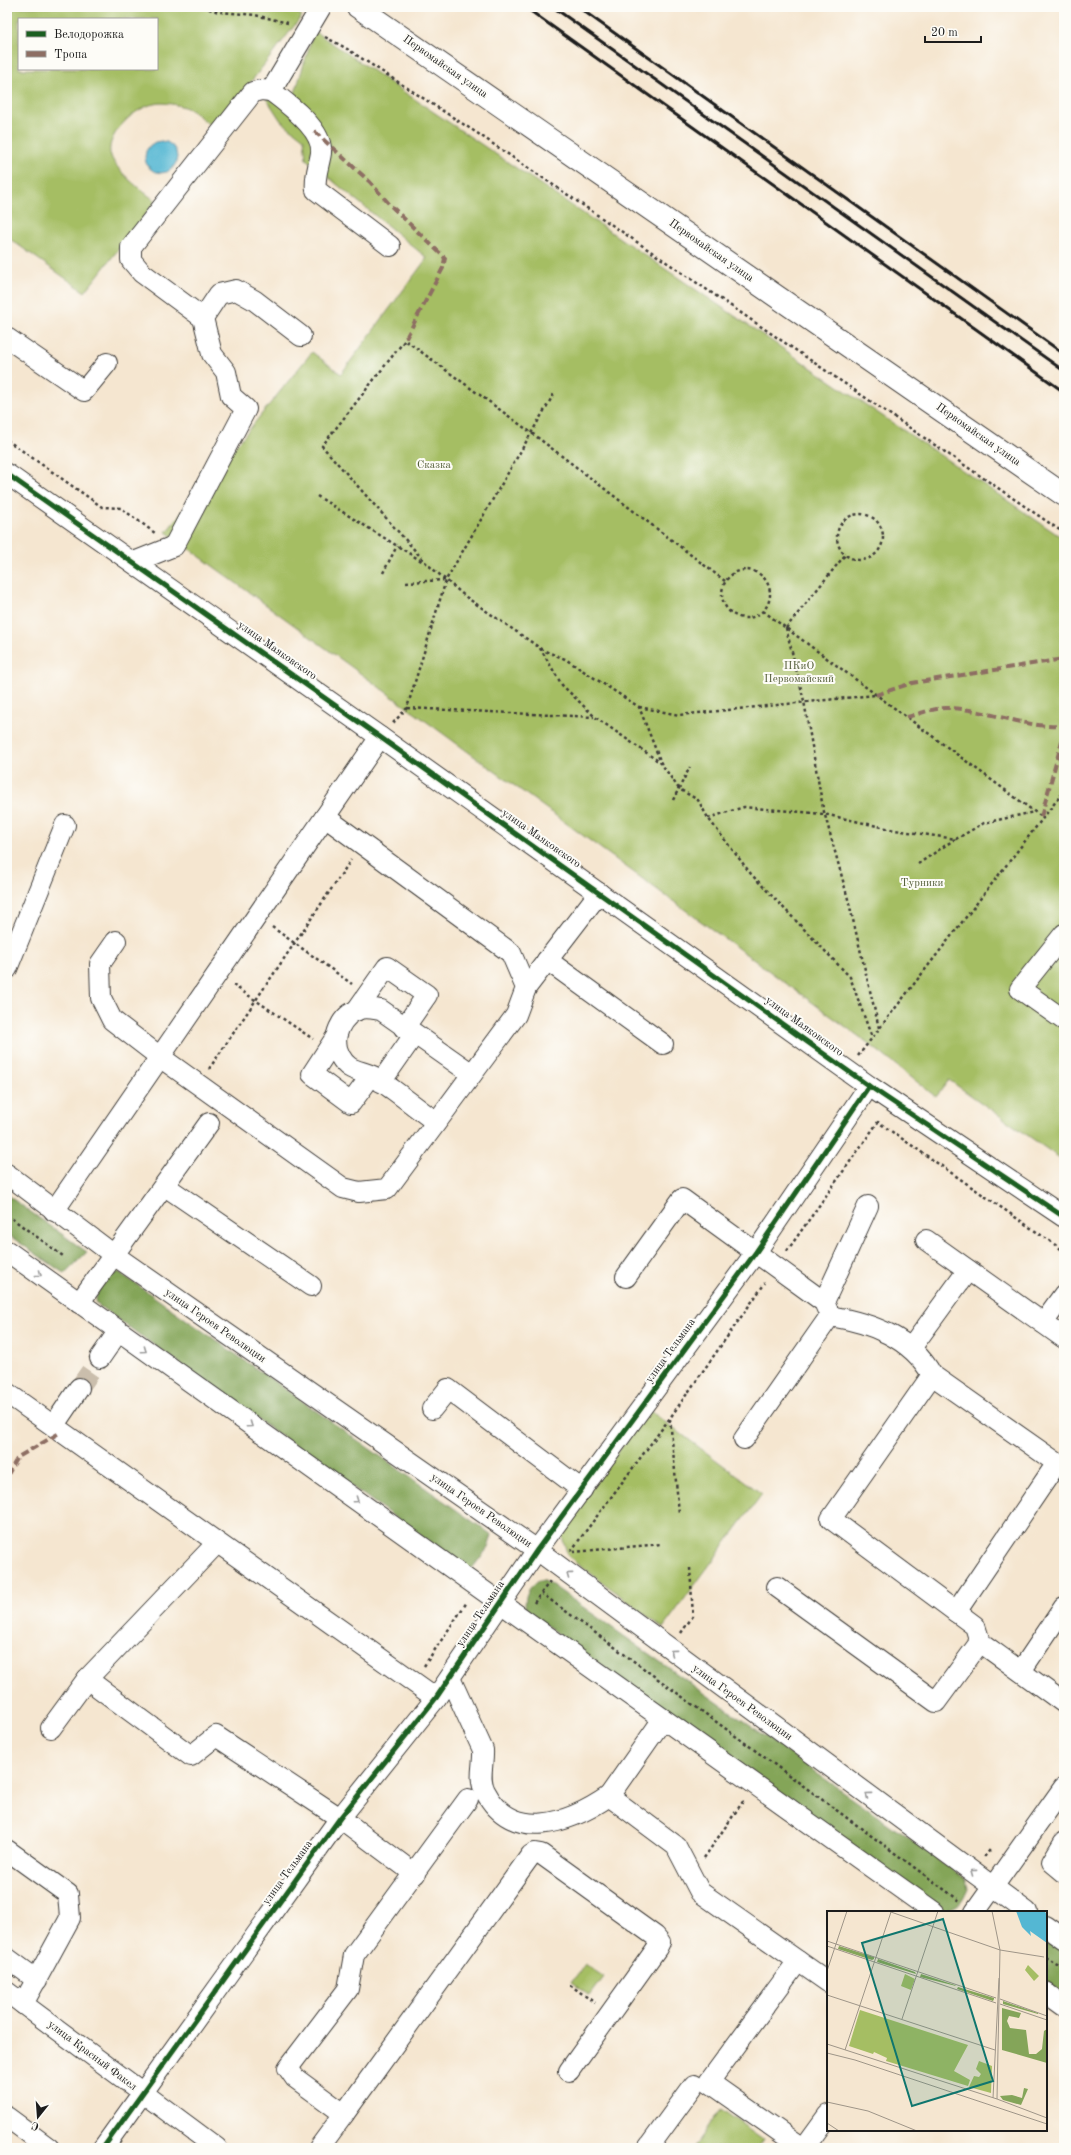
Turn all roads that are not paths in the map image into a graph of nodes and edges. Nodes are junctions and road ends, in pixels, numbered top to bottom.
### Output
1 (321, 7) edge
2 (358, 7) edge
3 (271, 91) junction
4 (390, 246) dead end
5 (204, 318) junction
6 (301, 336) dead end
7 (7, 338) edge
8 (107, 363) dead end
9 (7, 474) edge
10 (1064, 495) edge
11 (134, 562) junction
12 (380, 737) junction
13 (325, 817) junction
14 (65, 826) dead end
15 (599, 893) junction
16 (1064, 934) edge
17 (116, 941) dead end
18 (547, 960) junction
19 (7, 969) edge
20 (526, 988) junction
21 (356, 1011) junction
22 (1064, 1020) edge
23 (409, 1031) junction
24 (336, 1037) junction
25 (663, 1044) dead end
26 (160, 1057) junction
27 (472, 1074) junction
28 (376, 1079) junction
29 (869, 1086) junction
30 (436, 1122) junction
31 (209, 1123) dead end
32 (7, 1174) edge
33 (165, 1186) junction
34 (868, 1206) dead end
35 (54, 1210) junction
36 (1064, 1217) edge
37 (926, 1240) dead end
38 (7, 1251) edge
39 (756, 1252) junction
40 (114, 1255) junction
41 (968, 1270) junction
42 (626, 1277) dead end
43 (311, 1286) dead end
44 (1064, 1294) edge
45 (79, 1303) junction
46 (827, 1309) junction
47 (1043, 1323) junction
48 (118, 1332) junction
49 (1064, 1338) edge
50 (911, 1348) junction
51 (100, 1358) tunnel mouth
52 (932, 1375) junction
53 (79, 1388) tunnel mouth
54 (7, 1393) edge
55 (432, 1409) dead end
56 (54, 1425) junction
57 (744, 1439) dead end
58 (582, 1490) junction
59 (217, 1543) junction
60 (537, 1550) junction
61 (778, 1587) dead end
62 (501, 1603) junction
63 (1064, 1607) edge
64 (956, 1612) junction
65 (980, 1642) junction
66 (1021, 1671) junction
67 (450, 1678) junction
68 (87, 1679) junction
69 (436, 1698) junction
70 (1064, 1703) edge
71 (664, 1719) junction
72 (51, 1728) dead end
73 (1064, 1788) edge
74 (609, 1796) junction
75 (468, 1798) dead end
76 (340, 1818) junction
77 (1064, 1842) edge
78 (7, 1850) edge
79 (1064, 1872) edge
80 (415, 1874) junction
81 (993, 1888) junction
82 (969, 1907) edge
83 (933, 1911) edge
84 (1026, 1911) edge
85 (1047, 1927) edge
86 (1064, 1938) edge
87 (7, 1958) edge
88 (798, 1961) junction
89 (37, 1980) junction
90 (827, 1981) edge
91 (7, 1992) edge
92 (1047, 1994) edge
93 (23, 2004) junction
94 (1064, 2006) edge
95 (569, 2071) dead end
96 (694, 2085) dead end
97 (141, 2093) junction
98 (344, 2114) junction
99 (827, 2116) edge
100 (7, 2117) edge
101 (49, 2148) edge
102 (103, 2148) edge
103 (217, 2148) edge
104 (319, 2148) edge
105 (648, 2148) edge
106 (804, 2148) edge

1 - 3 street
2 - 10 main road, Первомайская улица
3 - 4 street
3 - 5 street
5 - 6 street
5 - 11 street
7 - 8 street
9 - 11 street, улица Маяковского
11 - 12 street, улица Маяковского
12 - 13 street
12 - 15 street, улица Маяковского
13 - 20 street
13 - 26 street
14 - 19 street
15 - 18 street
15 - 29 street, улица Маяковского
16 - 22 street
17 - 26 street
18 - 20 street
18 - 25 street
20 - 27 street
21 - 23 street
21 - 23 street
21 - 24 street
23 - 27 street
23 - 28 street
24 - 28 street
24 - 28 street
26 - 30 street
26 - 35 street
27 - 30 street
28 - 30 street
29 - 36 street, улица Маяковского
29 - 39 street, улица Тельмана
31 - 33 street
32 - 35 street, улица Героев Революции
33 - 40 street
33 - 43 street
34 - 46 street
35 - 40 street, улица Героев Революции
37 - 41 street
38 -> 45 street
39 - 42 street
39 - 46 street
39 - 58 street, улица Тельмана
40 - 45 street
40 - 60 street, улица Героев Революции
41 - 47 street
41 - 50 street
44 - 47 street
45 - 48 street
46 - 50 street
46 - 57 street
47 - 49 street
48 - 51 street
48 -> 62 street
50 - 52 street
52 - 64 street
52 - 64 street
53 - 56 street
54 - 56 street
55 - 58 street
56 - 59 street
58 - 60 street, улица Тельмана
59 - 68 street
59 - 69 street
60 - 62 street, улица Тельмана
81 -> 60 street, улица Героев Революции
61 - 65 street
62 - 67 street, улица Тельмана
62 - 71 street
63 - 66 street
64 - 65 street
65 - 66 street
66 - 70 street
67 - 69 street, улица Тельмана
67 - 74 street
68 - 72 street
68 - 76 street
69 - 76 street, улица Тельмана
71 - 74 street
71 - 83 street
73 - 81 street
74 - 88 street
75 - 80 street
76 - 80 street
76 - 97 street, улица Тельмана
77 - 79 street
78 - 89 street
80 - 98 street
81 - 82 street
81 - 84 street, улица Героев Революции
85 - 86 street
87 - 89 street
88 - 90 street
88 - 106 street
89 - 93 street
91 - 93 street, улица Красный Факел
92 - 94 street
93 - 97 street, улица Красный Факел
95 - 98 street
96 - 105 street
97 - 102 street, улица Тельмана
97 - 103 street, улица Красный Факел
98 - 104 street
99 - 106 street
100 - 101 street

